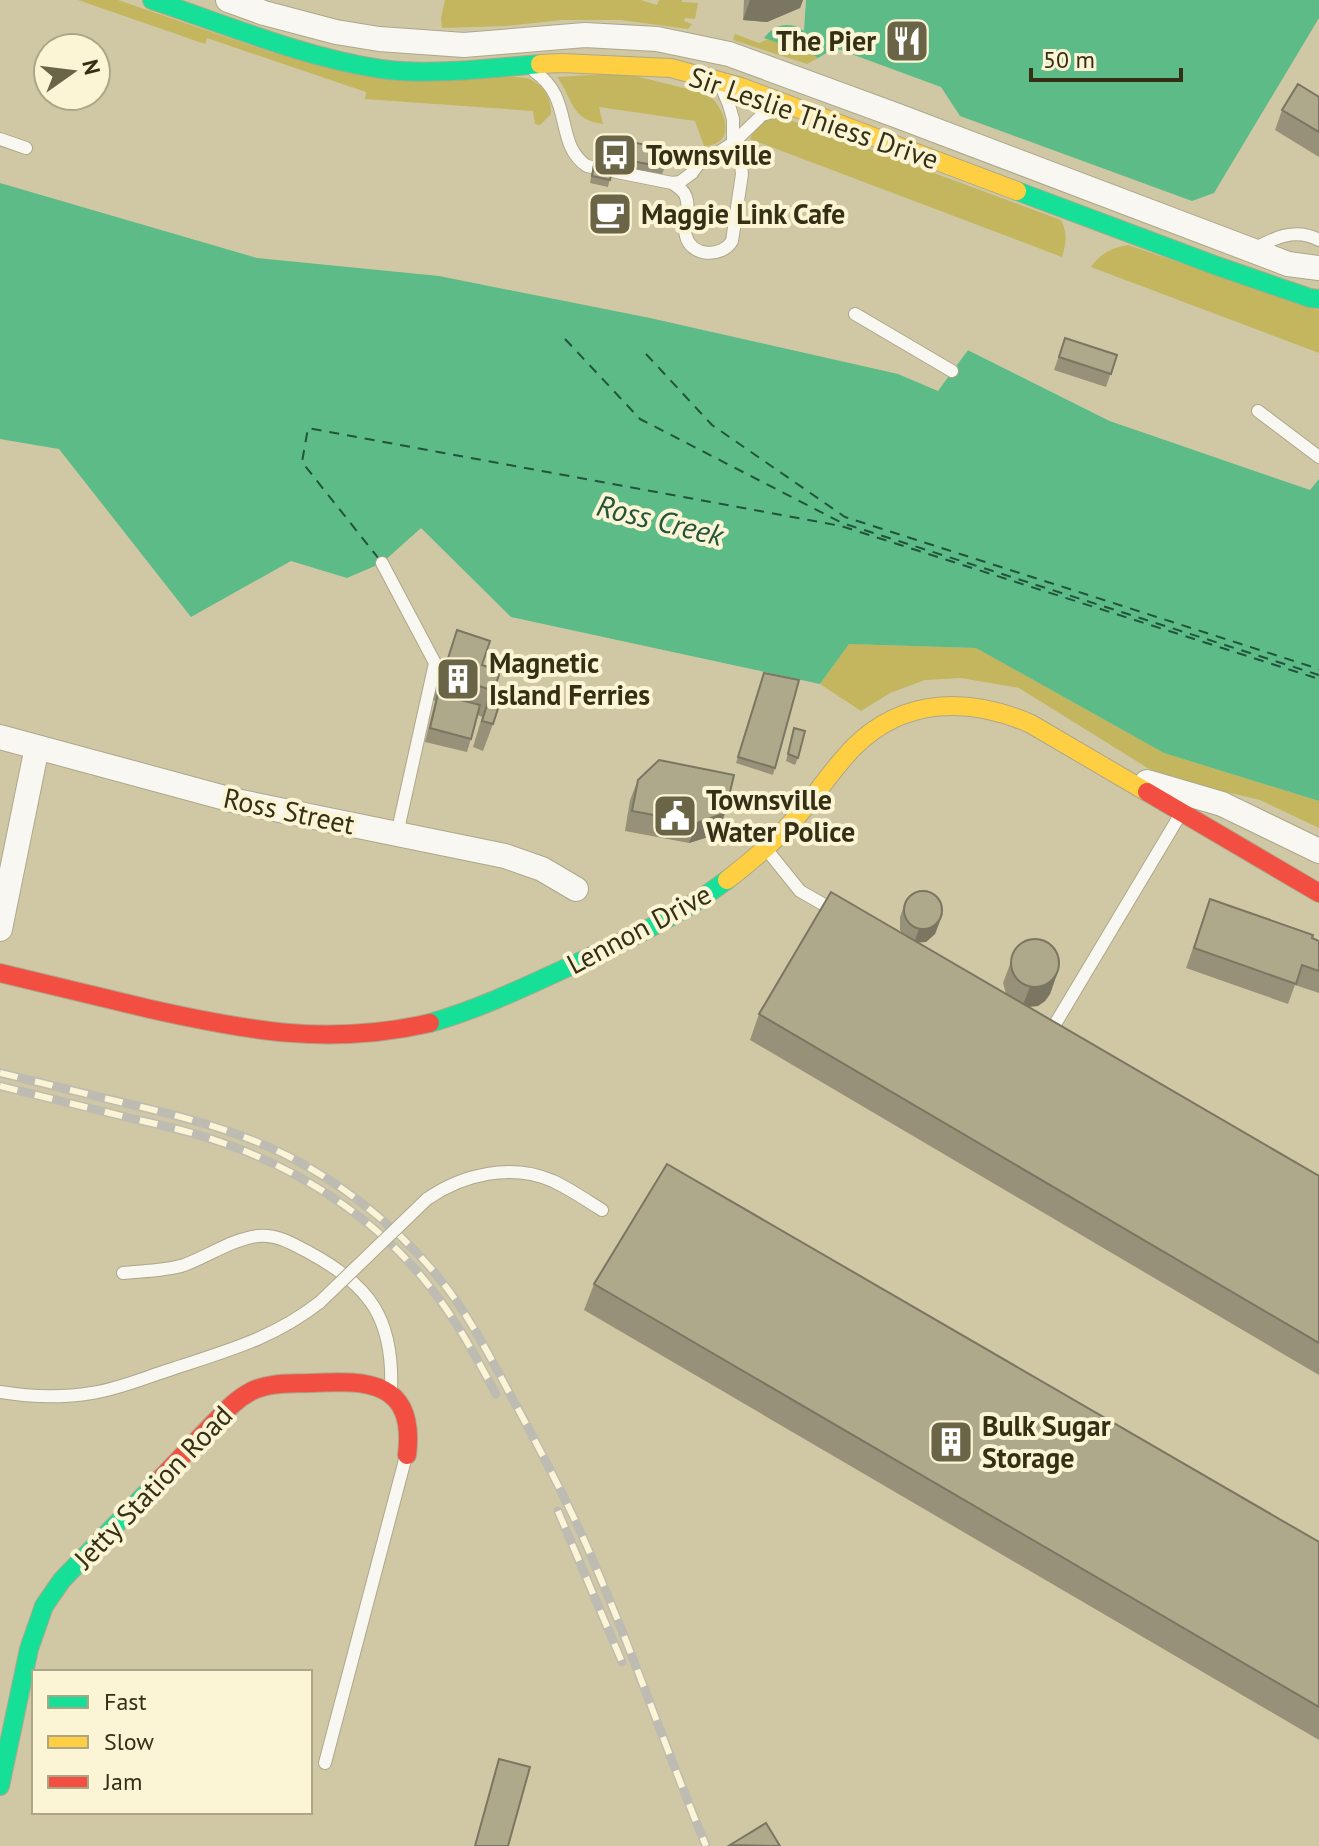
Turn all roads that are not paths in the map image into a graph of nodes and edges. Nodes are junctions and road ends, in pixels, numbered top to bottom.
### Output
1 (152, 0) edge
2 (228, 0) edge
3 (464, 45) junction
4 (578, 49) dead end
5 (643, 51) dead end
6 (523, 66) junction
7 (718, 81) junction
8 (794, 107) junction
9 (0, 139) edge
10 (733, 143) junction
11 (26, 148) dead end
12 (672, 183) junction
13 (1319, 240) edge
14 (1252, 250) junction
15 (1319, 268) edge
16 (1319, 299) edge
17 (855, 314) dead end
18 (952, 371) dead end
19 (1258, 411) dead end
20 (1319, 457) edge
21 (382, 563) dead end
22 (0, 737) edge
23 (37, 747) junction
24 (1118, 774) junction
25 (1181, 812) junction
26 (397, 834) junction
27 (766, 848) junction
28 (1319, 851) edge
29 (576, 889) dead end
30 (1319, 893) edge
31 (850, 920) edge
32 (0, 929) edge
33 (0, 973) edge
34 (1034, 1028) edge
35 (1048, 1036) junction
36 (1061, 1044) edge
37 (602, 1210) dead end
38 (123, 1273) dead end
39 (0, 1392) edge
40 (391, 1396) junction
41 (407, 1455) joint
42 (325, 1763) dead end
43 (0, 1786) edge

1 - 6 street, Sir Leslie Thiess Drive
2 - 3 street, Sir Leslie Thiess Drive
3 - 4 lane
3 - 14 street, Sir Leslie Thiess Drive
5 - 7 lane
6 - 7 street, Sir Leslie Thiess Drive
6 - 12 lane
7 - 8 street, Sir Leslie Thiess Drive
7 - 10 lane
8 - 10 lane
8 - 16 street, Sir Leslie Thiess Drive
9 - 11 lane
10 - 12 lane
10 - 12 lane
13 - 14 lane
14 - 15 street, Sir Leslie Thiess Drive
17 - 18 lane
19 - 20 lane
21 - 26 lane
22 - 23 street, Ross Street
23 - 26 street, Ross Street
23 - 32 street
24 - 25 street, Lennon Drive
24 - 27 street, Lennon Drive
24 - 28 street
25 - 30 street, Lennon Drive
25 - 35 lane
26 - 29 street, Ross Street
27 - 31 lane
27 - 33 street, Lennon Drive
34 - 35 lane
35 - 36 lane
37 - 39 lane, bridge
38 - 40 lane
40 - 41 street
40 - 43 street, Jetty Station Road
41 - 42 lane

